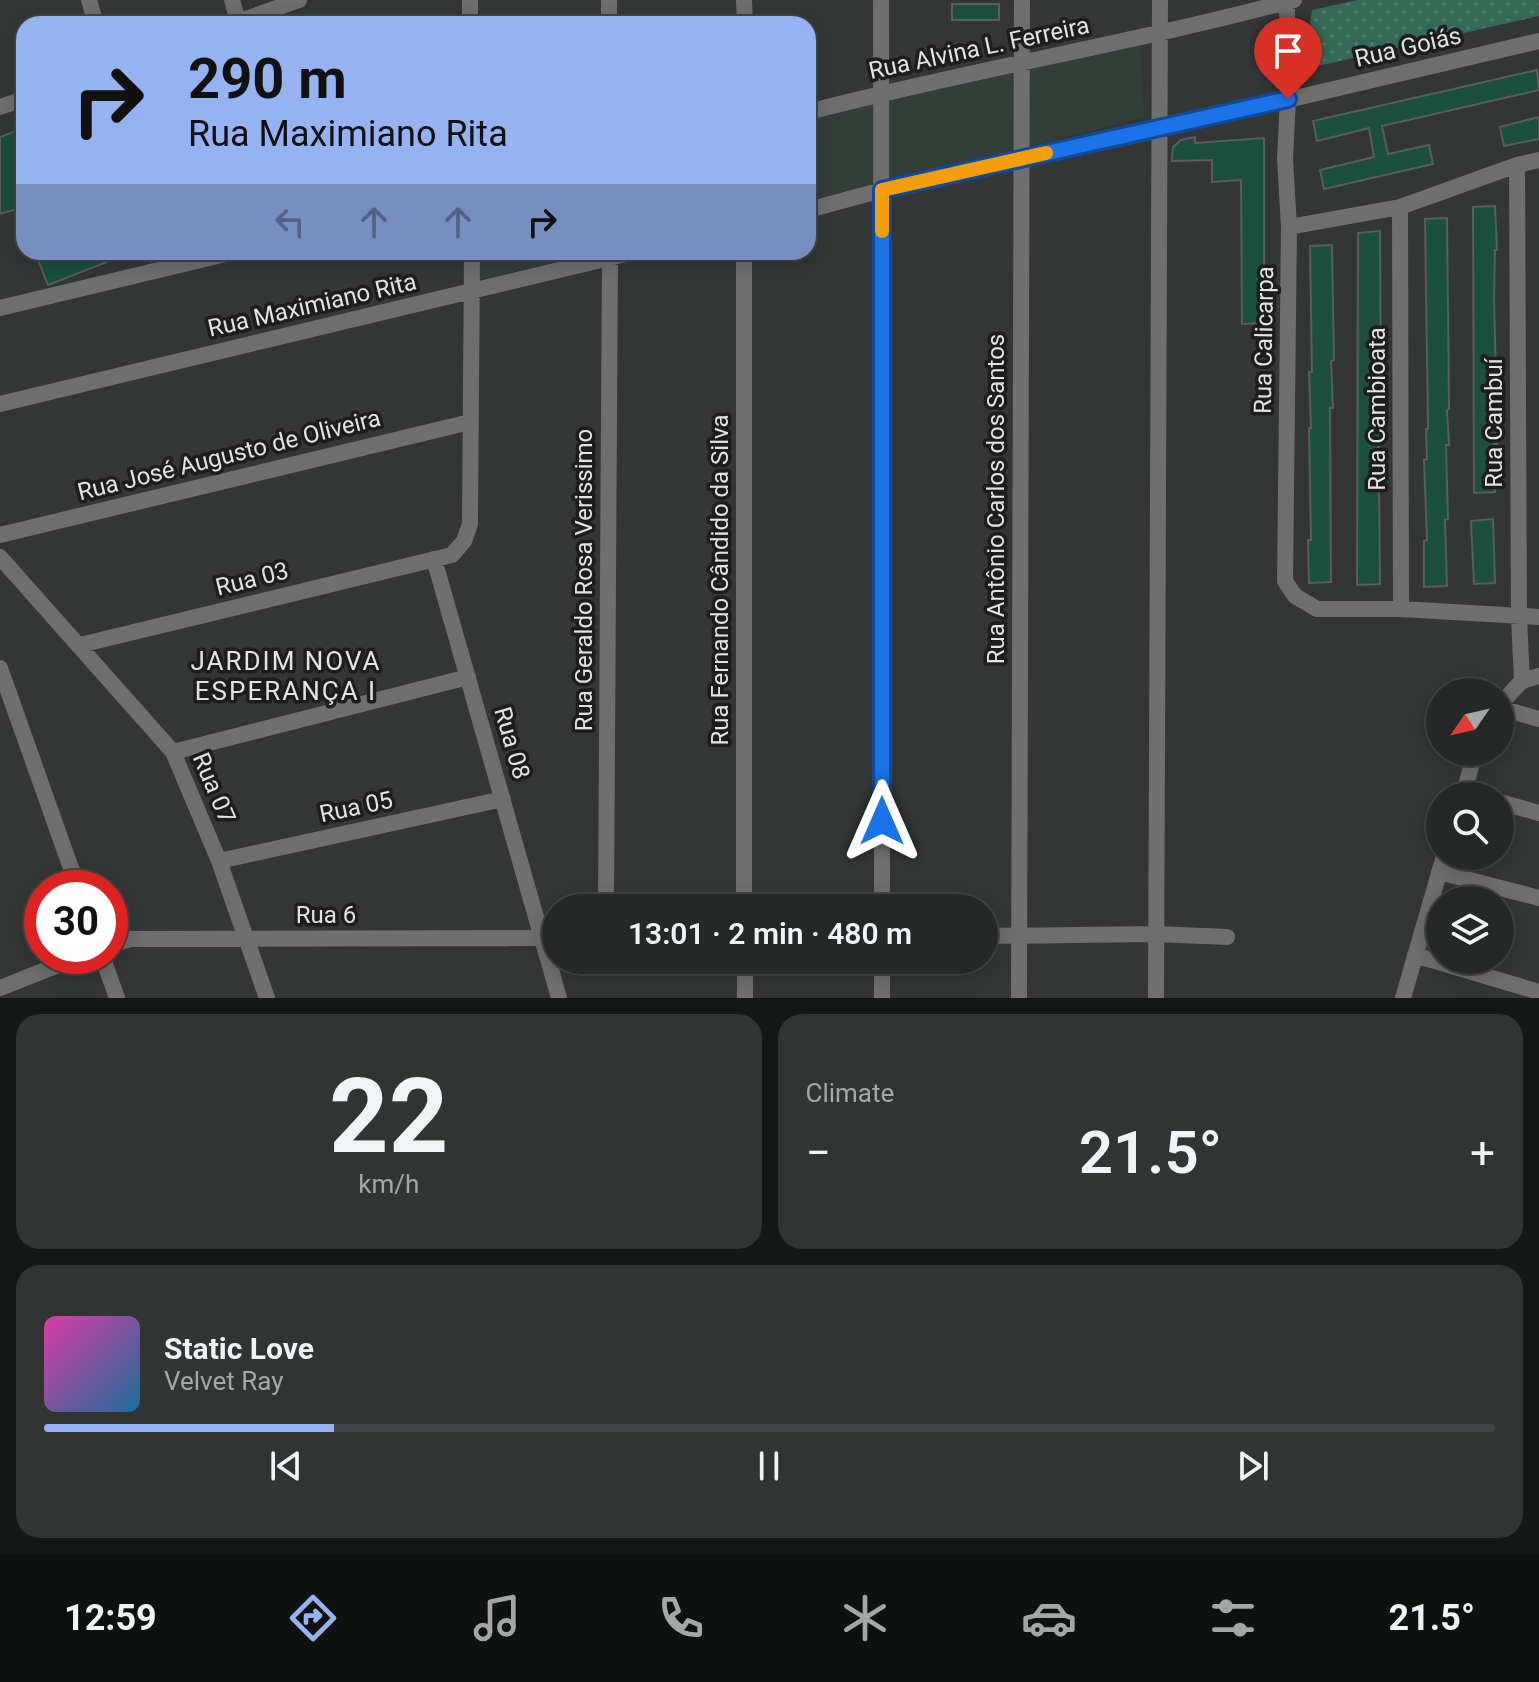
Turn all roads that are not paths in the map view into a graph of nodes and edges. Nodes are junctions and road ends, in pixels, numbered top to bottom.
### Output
1 (299, 0) edge
2 (881, 0) edge
3 (1022, 0) edge
4 (1160, 0) edge
5 (1289, 1) edge
6 (254, 16) edge
7 (1160, 33) junction
8 (1539, 41) edge
9 (1023, 61) junction
10 (881, 93) junction
11 (1288, 99) junction
12 (816, 110) edge
13 (1159, 130) junction
14 (1021, 158) junction
15 (1539, 160) edge
16 (1517, 165) junction
17 (882, 190) junction
18 (1287, 198) junction
19 (1400, 207) junction
20 (816, 208) edge
21 (1327, 220) junction
22 (1289, 227) junction
23 (201, 260) edge
24 (472, 260) edge
25 (591, 260) edge
26 (610, 260) edge
27 (744, 260) edge
28 (473, 292) junction
29 (0, 308) edge
30 (0, 404) edge
31 (470, 422) junction
32 (0, 535) edge
33 (0, 557) edge
34 (434, 559) junction
35 (1401, 609) junction
36 (1519, 617) junction
37 (1539, 617) edge
38 (80, 645) junction
39 (0, 668) edge
40 (1539, 676) edge
41 (468, 677) junction
42 (1522, 681) junction
43 (1514, 690) edge
44 (1514, 711) edge
45 (1539, 719) edge
46 (173, 752) junction
47 (503, 799) junction
48 (1514, 806) edge
49 (1539, 813) edge
50 (219, 861) junction
51 (72, 870) edge
52 (1440, 870) edge
53 (1459, 870) edge
54 (606, 894) edge
55 (744, 894) edge
56 (882, 894) edge
57 (1539, 898) edge
58 (542, 914) edge
59 (1156, 934) junction
60 (998, 936) edge
61 (1018, 936) junction
62 (1227, 937) dead end
63 (246, 938) junction
64 (542, 938) edge
65 (128, 940) edge
66 (1415, 955) junction
67 (35, 974) edge
68 (108, 974) edge
69 (555, 974) edge
70 (745, 974) edge
71 (882, 974) edge
72 (0, 988) edge
73 (1539, 992) edge
74 (117, 998) edge
75 (267, 998) edge
76 (559, 998) edge
77 (745, 998) edge
78 (882, 998) edge
79 (1019, 998) edge
80 (1156, 998) edge
81 (1403, 998) edge

1 - 6 street
2 - 10 street
3 - 9 street, Rua Antônio Carlos dos Santos
4 - 7 street
5 - 7 street
5 - 11 street, Rua Calicarpa
7 - 9 street, Rua Alvina L. Ferreira
7 - 13 street
8 - 11 street, Rua Goiás
9 - 10 street, Rua Alvina L. Ferreira
9 - 14 street, Rua Antônio Carlos dos Santos
10 - 12 street, Rua Alvina L. Ferreira
10 - 17 street
11 - 13 street
11 - 18 street, Rua Calicarpa
13 - 14 street
13 - 59 street
14 - 17 street
14 - 61 street, Rua Antônio Carlos dos Santos
15 - 16 street
16 - 19 street
16 - 36 street, Rua Cambuí
17 - 20 street
17 - 56 street
18 - 21 street
18 - 22 street, Rua Calicarpa
19 - 21 street
19 - 35 street, Rua Cambioata
21 - 22 street
22 - 35 street, Rua Calicarpa
23 - 29 street
24 - 28 street
25 - 28 street, Rua Maximiano Rita
26 - 54 street, Rua Geraldo Rosa Verissimo
27 - 55 street, Rua Fernando Cândido da Silva
28 - 30 street, Rua Maximiano Rita
28 - 31 street
31 - 32 street, Rua José Augusto de Oliveira
31 - 34 street
33 - 38 street, Rua 07
34 - 38 street, Rua 03
34 - 41 street, Rua 08
35 - 36 street
36 - 37 street
36 - 42 street, Rua Cambuí
38 - 46 street, Rua 07
39 - 51 street
40 - 42 street
41 - 46 street
41 - 47 street, Rua 08
42 - 43 street
44 - 45 street
46 - 50 street, Rua 07
47 - 50 street, Rua 05
47 - 58 street, Rua 08
48 - 49 street
50 - 63 street, Rua 07
52 - 66 street
53 - 57 street
59 - 61 street
59 - 62 street
59 - 80 street
60 - 61 street
61 - 79 street, Rua Antônio Carlos dos Santos
63 - 64 street, Rua 6
63 - 65 street, Rua 6
63 - 75 street, Rua 07
66 - 73 street
66 - 81 street
67 - 72 street
68 - 74 street
69 - 76 street, Rua 08
70 - 77 street
71 - 78 street

